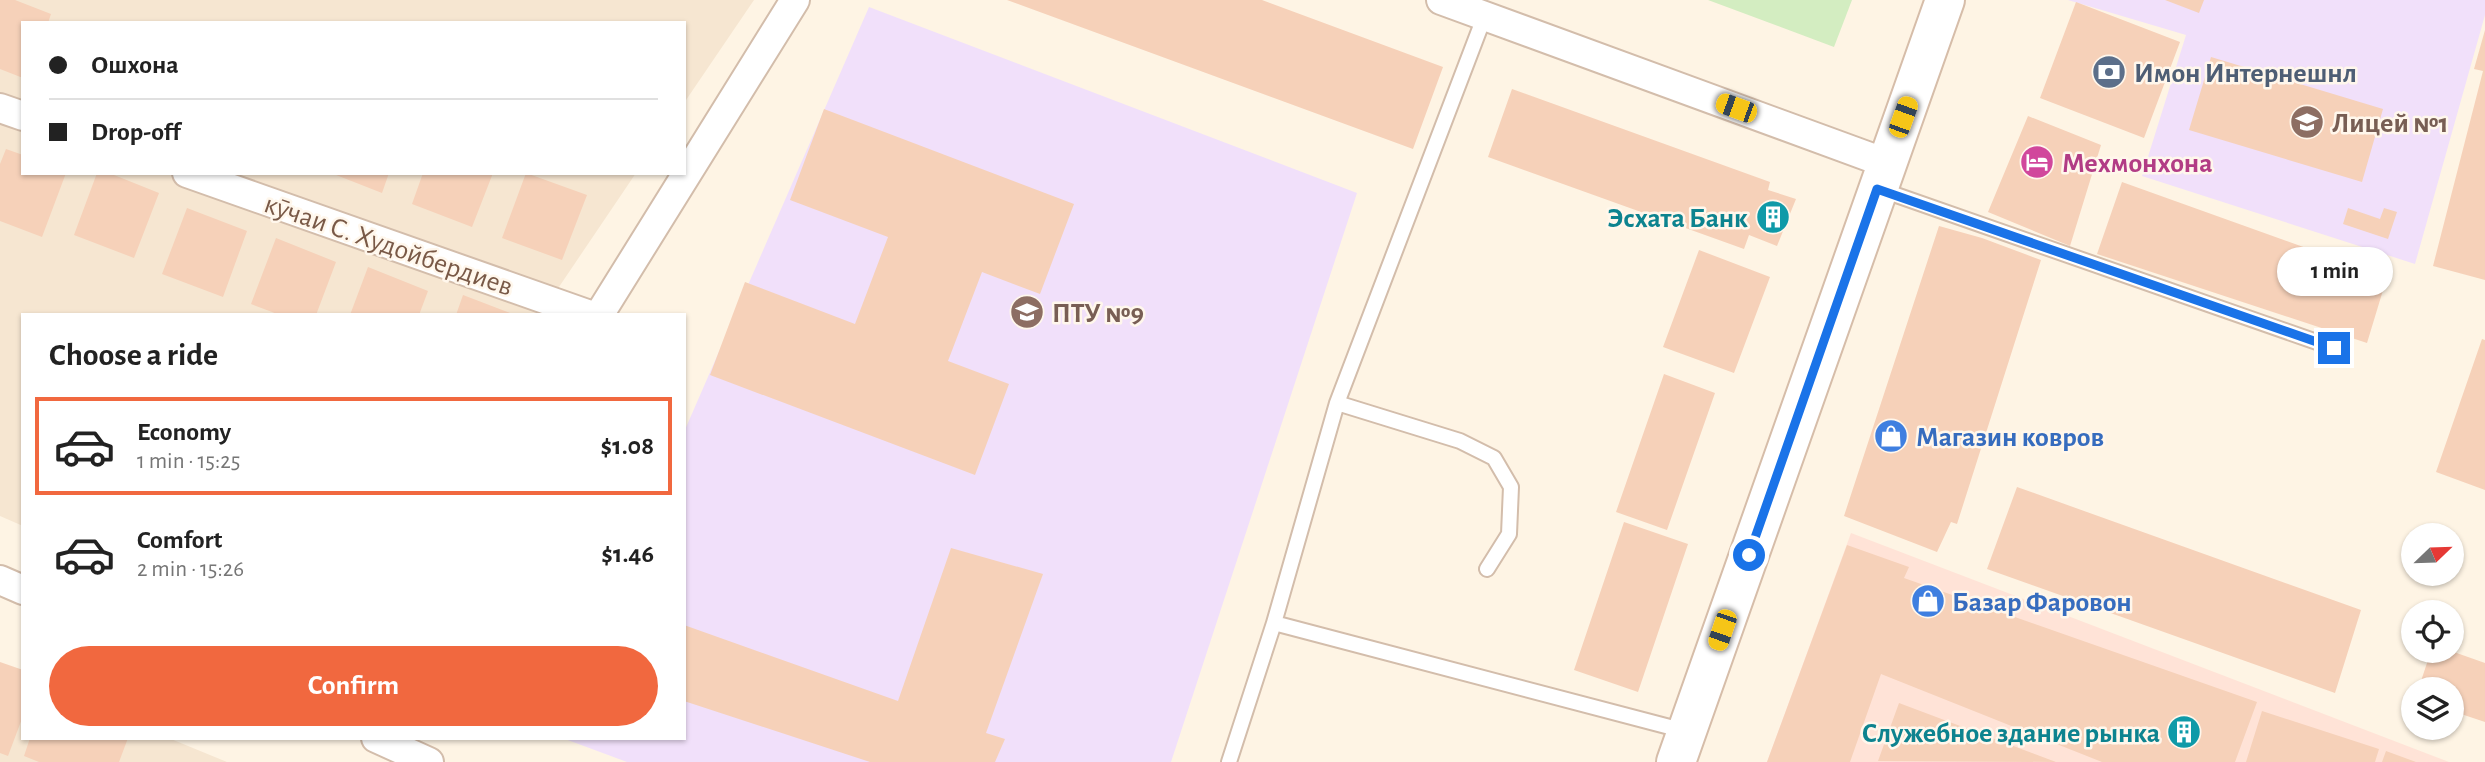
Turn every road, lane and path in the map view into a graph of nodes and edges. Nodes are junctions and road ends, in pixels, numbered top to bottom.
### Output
1 (795, 0) edge
2 (1441, 0) edge
3 (1945, 0) edge
4 (1485, 15) junction
5 (0, 108) edge
6 (21, 115) edge
7 (193, 175) edge
8 (1882, 176) junction
9 (584, 313) edge
10 (600, 313) edge
11 (2334, 348) dead end
12 (1337, 404) junction
13 (1488, 569) dead end
14 (0, 580) edge
15 (21, 589) edge
16 (1274, 623) junction
17 (380, 740) edge
18 (1681, 747) edge
19 (429, 762) edge
20 (1229, 762) edge

1 - 10 street
2 - 4 street
3 - 8 street
4 - 8 street
4 - 12 lane
5 - 6 street
7 - 9 street, кӯчаи С. Худойбердиев
8 - 11 lane
8 - 18 street
12 - 13 lane
12 - 16 lane
14 - 15 street
16 - 18 lane
16 - 20 lane
17 - 19 street

